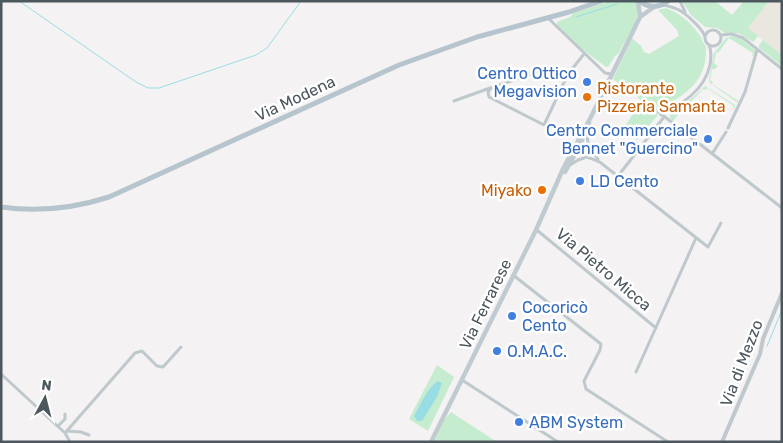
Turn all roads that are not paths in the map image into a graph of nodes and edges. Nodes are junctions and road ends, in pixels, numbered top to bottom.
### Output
1 (601, 1) edge
2 (639, 1) edge
3 (668, 1) edge
4 (680, 1) edge
5 (660, 6) junction
6 (685, 13) junction
7 (640, 17) junction
8 (548, 18) junction
9 (699, 27) junction
10 (711, 30) junction
11 (729, 34) junction
12 (721, 35) junction
13 (705, 37) junction
14 (722, 40) junction
15 (709, 45) junction
16 (717, 46) junction
17 (757, 50) junction
18 (584, 54) junction
19 (711, 57) junction
20 (782, 68) edge
21 (568, 74) junction
22 (611, 74) junction
23 (491, 88) junction
24 (454, 101) dead end
25 (656, 110) dead end
26 (669, 111) junction
27 (593, 113) junction
28 (664, 117) junction
29 (587, 129) junction
30 (577, 147) junction
31 (590, 148) junction
32 (712, 154) junction
33 (587, 158) junction
34 (602, 163) junction
35 (568, 167) junction
36 (618, 176) junction
37 (561, 177) junction
38 (1, 207) edge
39 (782, 208) edge
40 (721, 223) dead end
41 (537, 230) junction
42 (696, 238) junction
43 (513, 275) junction
44 (782, 294) edge
45 (656, 328) junction
46 (181, 347) dead end
47 (636, 372) dead end
48 (1, 374) edge
49 (462, 380) junction
50 (65, 414) dead end
51 (58, 426) junction
52 (66, 432) junction
53 (89, 435) dead end
54 (70, 442) edge
55 (431, 442) edge
56 (558, 442) edge
57 (668, 442) edge
58 (722, 442) edge

1 - 8 main road, Via Modena
2 - 5 main road
2 - 7 main road
3 - 5 main road
4 - 6 street
5 - 6 street
5 - 7 main road
6 - 9 street
7 - 22 main road, Via Ferrarese
8 - 18 street
8 - 38 main road, Via Modena
9 - 10 street
9 - 13 street
10 - 12 street
10 - 13 street
11 - 12 street
11 - 14 street
11 - 17 street
12 - 14 street
13 - 15 street
14 - 16 street
15 - 16 street
15 - 19 street
16 - 19 street
17 - 20 street
17 - 32 street
18 - 21 street
18 - 22 street
19 - 26 street
21 - 23 street
21 - 23 street
22 - 27 main road, Via Ferrarese
23 - 24 street
25 - 28 street
26 - 28 street
26 - 28 street
27 - 29 main road, Via Ferrarese
27 - 30 main road, Via Ferrarese
28 - 32 street
28 - 36 street
29 - 30 main road, Via Ferrarese
29 - 31 street
30 - 31 street
30 - 33 street
30 - 35 main road, Via Ferrarese
30 - 37 main road, Via Ferrarese
31 - 34 street
32 - 39 street
33 - 34 street
33 - 35 street
34 - 36 street
35 - 37 main road, Via Ferrarese
36 - 42 street
37 - 41 main road, Via Ferrarese
40 - 42 street
41 - 43 main road, Via Ferrarese
41 - 45 street, Via Pietro Micca
42 - 45 street
43 - 49 main road, Via Ferrarese
43 - 57 street
44 - 58 street, Via di Mezzo
45 - 47 street
46 - 52 street
48 - 51 street
49 - 55 main road, Via Ferrarese
49 - 56 street
50 - 51 street
51 - 52 street
52 - 53 street
52 - 54 street

